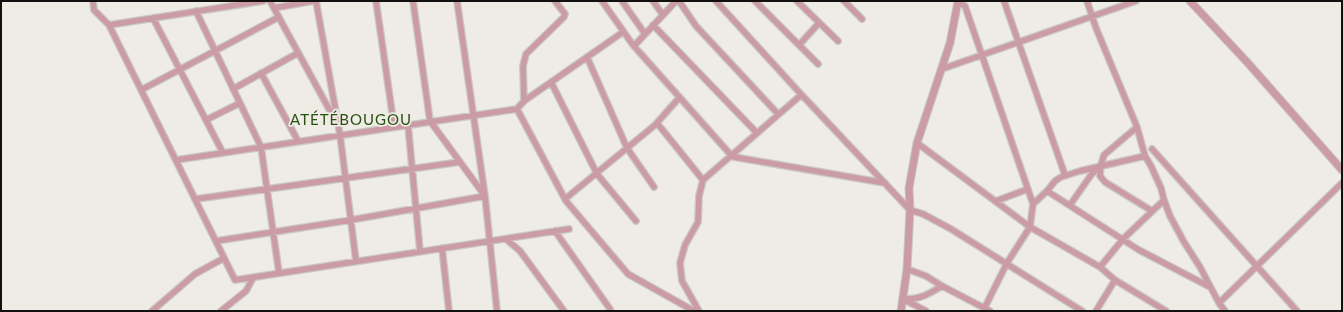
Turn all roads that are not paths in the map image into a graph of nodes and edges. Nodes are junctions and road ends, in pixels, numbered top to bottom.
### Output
1 (93, 1) edge
2 (263, 1) edge
3 (270, 1) edge
4 (313, 1) edge
5 (316, 1) edge
6 (376, 1) edge
7 (413, 1) edge
8 (457, 1) edge
9 (555, 1) edge
10 (602, 1) edge
11 (622, 1) edge
12 (653, 1) edge
13 (678, 1) edge
14 (716, 1) edge
15 (755, 1) edge
16 (797, 1) edge
17 (844, 1) edge
18 (958, 1) edge
19 (1004, 1) edge
20 (1087, 1) edge
21 (1136, 1) edge
22 (1190, 1) edge
23 (226, 4) edge
24 (274, 8) junction
25 (196, 11) junction
26 (663, 15) junction
27 (1092, 16) junction
28 (279, 17) junction
29 (153, 18) junction
30 (862, 19) dead end
31 (819, 23) junction
32 (109, 25) junction
33 (653, 25) junction
34 (623, 32) junction
35 (645, 34) junction
36 (838, 41) dead end
37 (1018, 42) junction
38 (800, 45) junction
39 (634, 46) junction
40 (215, 51) junction
41 (298, 53) junction
42 (982, 55) junction
43 (587, 57) junction
44 (818, 64) dead end
45 (942, 69) junction
46 (180, 70) junction
47 (261, 73) junction
48 (551, 82) junction
49 (233, 88) junction
50 (141, 90) junction
51 (801, 95) junction
52 (679, 98) junction
53 (524, 101) junction
54 (240, 103) junction
55 (517, 109) junction
56 (778, 114) junction
57 (472, 115) junction
58 (206, 120) junction
59 (430, 121) junction
60 (657, 123) junction
61 (408, 125) junction
62 (338, 126) junction
63 (394, 126) junction
64 (1137, 127) junction
65 (757, 133) junction
66 (340, 135) junction
67 (298, 141) junction
68 (917, 143) junction
69 (261, 147) junction
70 (627, 148) junction
71 (1152, 149) dead end
72 (223, 152) junction
73 (732, 155) junction
74 (1145, 156) junction
75 (176, 160) junction
76 (460, 162) junction
77 (1101, 165) junction
78 (412, 169) junction
79 (1342, 170) edge
80 (597, 173) junction
81 (1065, 176) junction
82 (345, 179) junction
83 (703, 180) junction
84 (885, 183) junction
85 (1342, 183) edge
86 (654, 187) dead end
87 (267, 189) junction
88 (1028, 189) junction
89 (1047, 191) junction
90 (485, 196) junction
91 (196, 199) junction
92 (565, 199) junction
93 (1164, 200) junction
94 (996, 201) junction
95 (1033, 204) junction
96 (1070, 205) junction
97 (416, 208) junction
98 (910, 210) junction
99 (1152, 211) junction
100 (351, 220) junction
101 (636, 221) dead end
102 (1030, 227) junction
103 (570, 229) dead end
104 (554, 231) junction
105 (273, 232) junction
106 (506, 239) junction
107 (1123, 239) junction
108 (216, 241) junction
109 (489, 242) junction
110 (442, 248) junction
111 (420, 251) junction
112 (224, 258) junction
113 (356, 261) junction
114 (1007, 263) junction
115 (1257, 266) junction
116 (1100, 267) junction
117 (907, 269) junction
118 (279, 274) junction
119 (253, 278) junction
120 (1115, 280) junction
121 (942, 286) junction
122 (1210, 287) junction
123 (903, 299) junction
124 (1219, 303) junction
125 (610, 310) dead end
126 (986, 310) edge
127 (152, 311) edge
128 (221, 311) edge
129 (449, 311) edge
130 (497, 311) edge
131 (564, 311) edge
132 (694, 311) edge
133 (699, 311) edge
134 (901, 311) edge
135 (926, 311) edge
136 (1082, 311) edge
137 (1096, 311) edge
138 (1166, 311) edge
139 (1225, 311) edge
140 (1297, 311) edge

1 - 32 street
2 - 23 street
3 - 24 street
4 - 24 street
5 - 62 street
6 - 63 street
7 - 59 street
8 - 57 street
9 - 53 street
10 - 34 street
11 - 35 street
12 - 26 street
13 - 26 street
13 - 56 street
14 - 51 street
15 - 38 street
16 - 31 street
17 - 30 street
18 - 42 street
18 - 45 street
19 - 37 street
20 - 27 street
21 - 27 street
22 - 79 street
23 - 25 street
24 - 28 street
25 - 29 street
25 - 40 street
26 - 33 street
27 - 37 street
27 - 64 street
28 - 40 street
28 - 41 street
29 - 32 street
29 - 46 street
31 - 36 street
31 - 38 street
32 - 50 street
33 - 35 street
33 - 65 street
34 - 39 street
34 - 43 street
35 - 39 street
37 - 42 street
37 - 81 street
38 - 44 street
39 - 52 street
40 - 46 street
40 - 49 street
41 - 47 street
41 - 62 street
42 - 45 street
42 - 88 street
43 - 48 street
43 - 70 street
45 - 68 street
46 - 50 street
46 - 58 street
47 - 49 street
47 - 67 street
48 - 53 street
48 - 80 street
49 - 54 street
50 - 75 street
51 - 56 street
51 - 84 street
52 - 60 street
52 - 73 street
53 - 55 street
54 - 58 street
54 - 69 street
55 - 57 street
55 - 92 street
56 - 65 street
57 - 59 street
57 - 90 street
58 - 72 street
59 - 61 street
59 - 76 street
60 - 70 street
60 - 83 street
61 - 63 street
61 - 78 street
62 - 66 street
63 - 66 street
64 - 74 street
64 - 77 street
65 - 73 street
66 - 67 street
66 - 82 street
67 - 69 street
68 - 94 street
68 - 98 street
69 - 72 street
69 - 87 street
70 - 80 street
70 - 86 street
71 - 115 street
72 - 75 street
73 - 83 street
73 - 84 street
74 - 77 street
74 - 93 street
75 - 91 street
76 - 78 street
76 - 90 street
77 - 81 street
77 - 96 street
77 - 99 street
78 - 82 street
78 - 97 street
80 - 92 street
80 - 101 street
81 - 89 street
82 - 87 street
82 - 100 street
83 - 133 street
84 - 98 street
85 - 115 street
87 - 91 street
87 - 105 street
88 - 94 street
88 - 95 street
89 - 95 street
89 - 96 street
90 - 97 street
90 - 109 street
91 - 108 street
92 - 132 street
93 - 99 street
93 - 122 street
94 - 102 street
95 - 102 street
96 - 107 street
97 - 100 street
97 - 111 street
98 - 114 street
98 - 117 street
99 - 107 street
100 - 105 street
100 - 113 street
102 - 114 street
102 - 116 street
103 - 104 street
104 - 106 street
104 - 125 street
105 - 108 street
105 - 118 street
106 - 109 street
106 - 131 street
107 - 116 street
107 - 122 street
108 - 112 street
109 - 110 street
109 - 130 street
110 - 111 street
110 - 129 street
111 - 113 street
112 - 119 street
112 - 127 street
113 - 118 street
114 - 126 street
114 - 136 street
115 - 124 street
115 - 140 street
116 - 120 street
117 - 121 street
117 - 123 street
118 - 119 street
119 - 128 street
120 - 137 street
120 - 138 street
121 - 123 street
121 - 126 street
122 - 124 street
123 - 134 street
123 - 135 street
124 - 139 street

